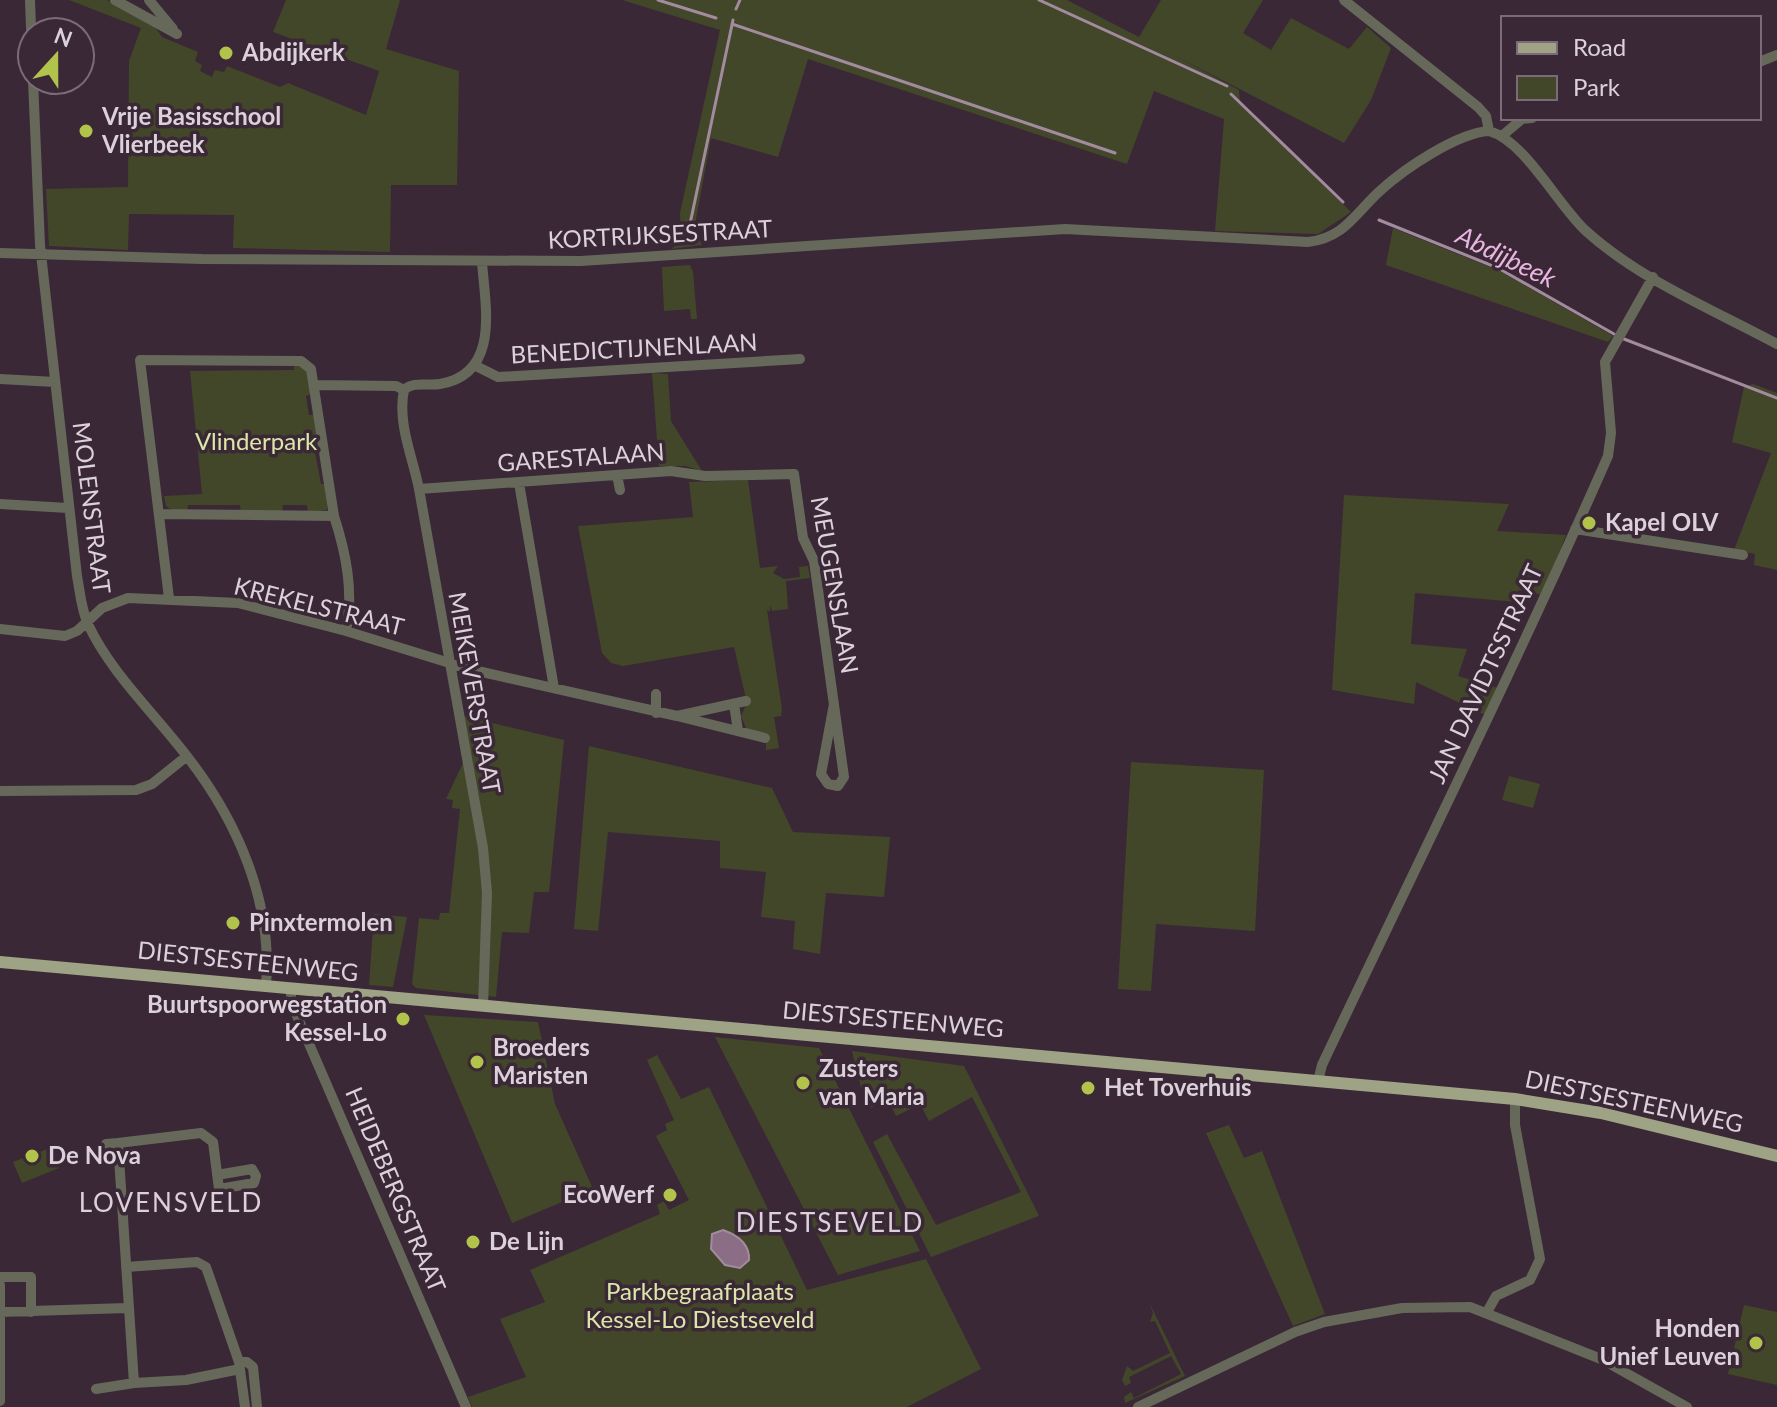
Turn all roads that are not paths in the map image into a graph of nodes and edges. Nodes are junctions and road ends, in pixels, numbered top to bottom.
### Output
1 (115, 0) edge
2 (149, 0) edge
3 (1344, 0) edge
4 (34, 96) edge
5 (1521, 120) edge
6 (1489, 131) junction
7 (1503, 135) junction
8 (0, 253) edge
9 (41, 253) junction
10 (482, 262) junction
11 (1653, 277) junction
12 (1777, 344) edge
13 (800, 359) dead end
14 (474, 365) junction
15 (0, 379) edge
16 (55, 382) junction
17 (314, 385) junction
18 (404, 390) junction
19 (794, 474) joint
20 (617, 475) junction
21 (519, 483) junction
22 (419, 489) junction
23 (620, 490) dead end
24 (0, 504) edge
25 (68, 508) junction
26 (160, 514) junction
27 (334, 516) junction
28 (1575, 529) junction
29 (1743, 555) dead end
30 (169, 598) junction
31 (86, 620) junction
32 (0, 629) edge
33 (346, 631) junction
34 (450, 664) junction
35 (554, 688) junction
36 (656, 694) dead end
37 (746, 701) dead end
38 (734, 704) junction
39 (834, 704) junction
40 (656, 713) junction
41 (677, 716) junction
42 (738, 731) junction
43 (765, 738) dead end
44 (187, 756) junction
45 (824, 757) junction
46 (841, 759) junction
47 (0, 791) edge
48 (0, 962) edge
49 (266, 985) junction
50 (291, 988) junction
51 (483, 1006) junction
52 (1318, 1081) junction
53 (1515, 1099) junction
54 (118, 1143) junction
55 (106, 1144) dead end
56 (1777, 1156) edge
57 (217, 1175) dead end
58 (126, 1267) junction
59 (0, 1277) edge
60 (0, 1285) edge
61 (127, 1308) junction
62 (0, 1312) edge
63 (31, 1312) junction
64 (1487, 1312) junction
65 (238, 1370) junction
66 (134, 1383) junction
67 (96, 1389) dead end
68 (0, 1401) edge
69 (245, 1407) edge
70 (257, 1407) edge
71 (466, 1407) edge
72 (1138, 1407) edge
73 (1687, 1407) edge

1 - 2 street
3 - 6 street
4 - 9 street, MOLENSTRAAT
5 - 7 street
6 - 7 street
6 - 10 street, KORTRIJKSESTRAAT
7 - 11 street
8 - 9 street, KORTRIJKSESTRAAT
9 - 10 street, KORTRIJKSESTRAAT
9 - 16 street, MOLENSTRAAT
10 - 14 street
11 - 12 street
11 - 28 street, JAN DAVIDTSSTRAAT
13 - 14 street, BENEDICTIJNENLAAN
14 - 18 street
15 - 16 street
16 - 25 street, MOLENSTRAAT
17 - 18 street
17 - 26 street
17 - 27 street
18 - 22 street, MEIKEVERSTRAAT
19 - 20 street, GARESTALAAN
19 - 39 street, MEUGENSLAAN
20 - 21 street, GARESTALAAN
20 - 23 street
21 - 22 street, GARESTALAAN
21 - 35 street
22 - 34 street, MEIKEVERSTRAAT
24 - 25 street
25 - 31 street, MOLENSTRAAT
26 - 27 street
26 - 30 street
27 - 33 street
28 - 29 street
28 - 52 street, JAN DAVIDTSSTRAAT
30 - 31 street, KREKELSTRAAT
30 - 33 street, KREKELSTRAAT
31 - 32 street, KREKELSTRAAT
31 - 44 street, MOLENSTRAAT
33 - 34 street, KREKELSTRAAT
34 - 35 street, KREKELSTRAAT
34 - 51 street, MEIKEVERSTRAAT
35 - 40 street, KREKELSTRAAT
36 - 40 street
37 - 38 street
38 - 41 street
38 - 42 street
39 - 45 street, MEUGENSLAAN
39 - 46 street, MEUGENSLAAN
40 - 41 street, KREKELSTRAAT
41 - 42 street
42 - 43 street
44 - 47 street
44 - 49 street, MOLENSTRAAT
45 - 46 street
45 - 46 street
48 - 49 main road, DIESTSESTEENWEG
49 - 50 main road, DIESTSESTEENWEG
50 - 51 main road, DIESTSESTEENWEG
50 - 71 street, HEIDEBERGSTRAAT
51 - 52 main road, DIESTSESTEENWEG
52 - 53 main road, DIESTSESTEENWEG
53 - 56 main road, DIESTSESTEENWEG
53 - 64 street
54 - 55 street
54 - 57 street
54 - 58 street
58 - 61 street
58 - 65 street
59 - 63 street
60 - 62 street
61 - 63 street
61 - 66 street
62 - 63 street
62 - 68 street
64 - 72 street
64 - 73 street
65 - 66 street
65 - 69 street
65 - 70 street
66 - 67 street

